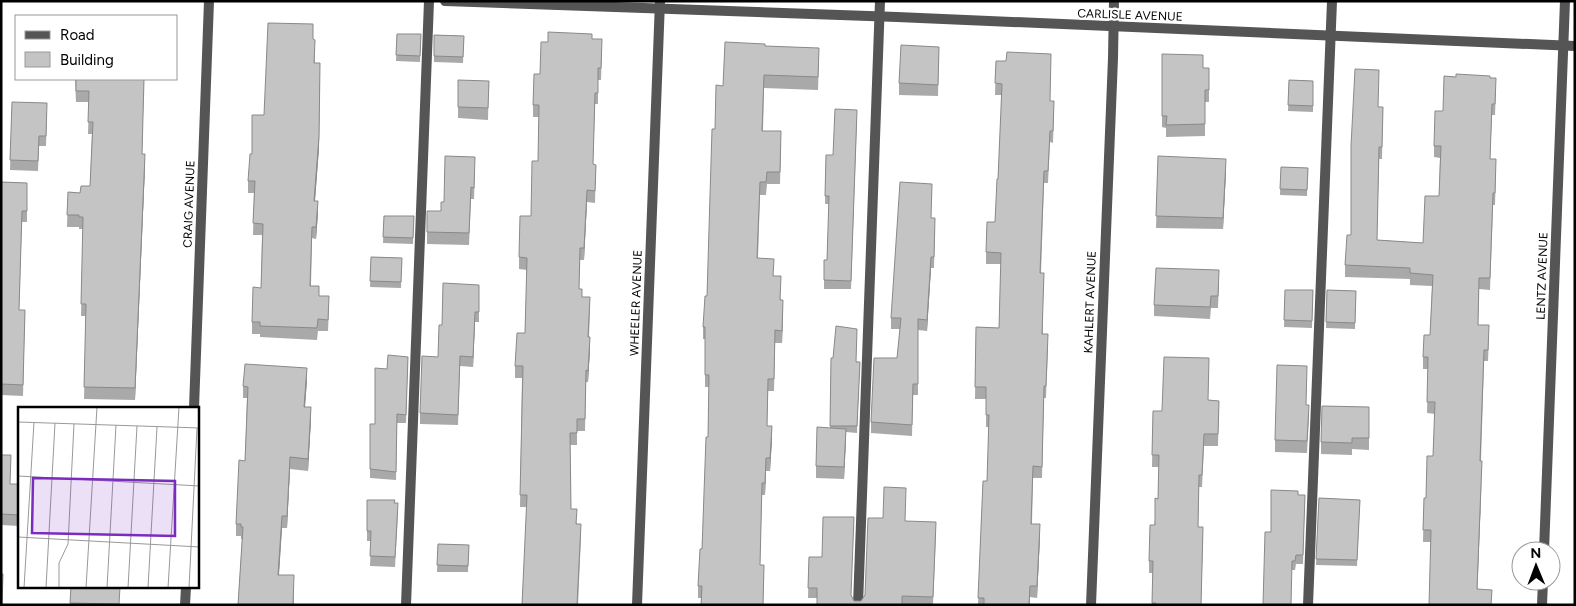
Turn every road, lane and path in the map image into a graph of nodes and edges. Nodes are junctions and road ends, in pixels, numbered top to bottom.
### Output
1 (209, 1) edge
2 (429, 1) edge
3 (445, 1) edge
4 (880, 1) edge
5 (1114, 1) edge
6 (1332, 1) edge
7 (1565, 1) edge
8 (660, 6) edge
9 (879, 17) junction
10 (1113, 27) junction
11 (1331, 35) junction
12 (1564, 46) junction
13 (1575, 46) edge
14 (194, 407) edge
15 (1544, 541) edge
16 (186, 588) edge
17 (1543, 591) edge
18 (185, 605) edge
19 (406, 605) edge
20 (637, 605) edge
21 (858, 605) edge
22 (1091, 605) edge
23 (1308, 605) edge
24 (1542, 605) edge

1 - 14 street, CRAIG AVENUE
2 - 19 street
3 - 8 street, CARLISLE AVENUE
4 - 9 street
5 - 10 street, KAHLERT AVENUE
6 - 11 street
7 - 12 street, LENTZ AVENUE
8 - 9 street, CARLISLE AVENUE
8 - 20 street, WHEELER AVENUE
9 - 10 street, CARLISLE AVENUE
9 - 21 street
10 - 11 street, CARLISLE AVENUE
10 - 22 street, KAHLERT AVENUE
11 - 12 street, CARLISLE AVENUE
11 - 23 street
12 - 13 street, CARLISLE AVENUE
12 - 15 street, LENTZ AVENUE
16 - 18 street
17 - 24 street

